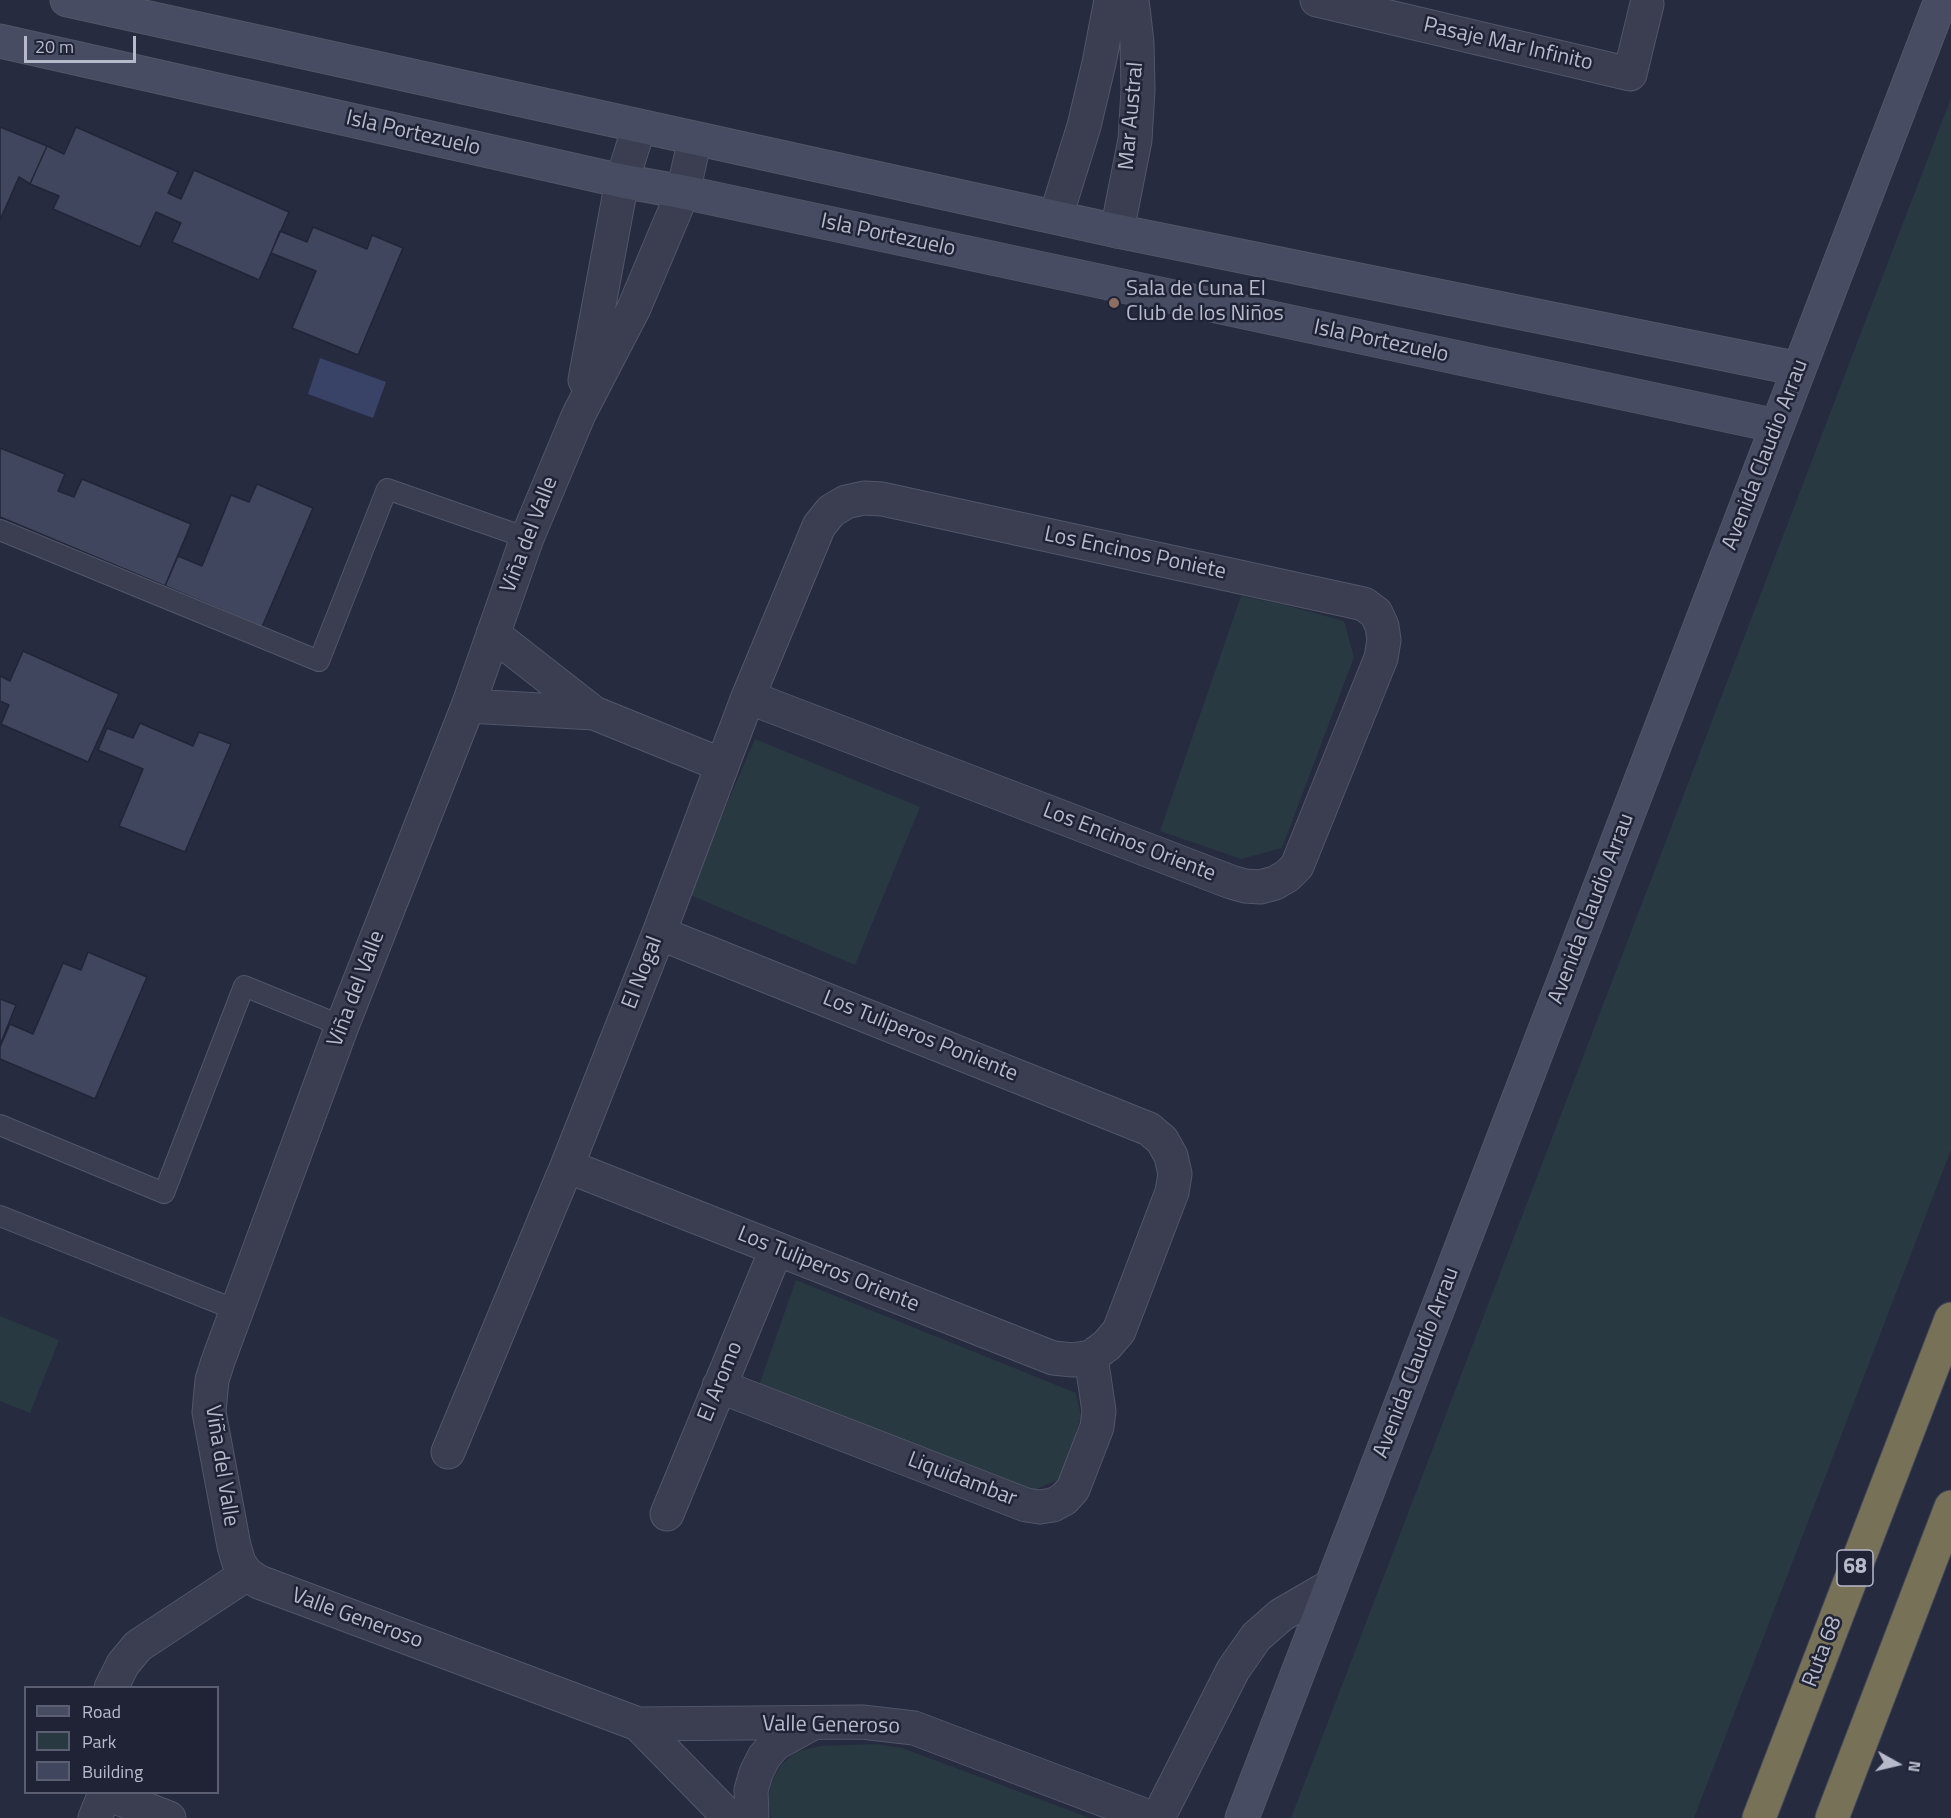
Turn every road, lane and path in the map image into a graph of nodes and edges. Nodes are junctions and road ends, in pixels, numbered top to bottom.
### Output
1 (67, 0) edge
2 (1111, 0) edge
3 (1132, 0) edge
4 (1317, 0) edge
5 (1941, 0) edge
6 (1647, 4) dead end
7 (1376, 7) edge
8 (0, 41) edge
9 (639, 127) junction
10 (695, 139) junction
11 (622, 181) junction
12 (683, 192) junction
13 (1056, 216) junction
14 (1117, 231) junction
15 (1799, 369) junction
16 (579, 414) junction
17 (1777, 426) junction
18 (846, 502) joint
19 (0, 530) edge
20 (527, 538) junction
21 (493, 634) junction
22 (1381, 658) joint
23 (748, 697) junction
24 (468, 706) junction
25 (594, 713) junction
26 (722, 765) junction
27 (659, 933) junction
28 (342, 1026) junction
29 (0, 1125) edge
30 (567, 1166) junction
31 (0, 1216) edge
32 (776, 1250) junction
33 (237, 1310) junction
34 (1951, 1318) edge
35 (1091, 1357) junction
36 (719, 1386) junction
37 (448, 1452) dead end
38 (1951, 1507) edge
39 (667, 1514) dead end
40 (247, 1574) junction
41 (1331, 1586) junction
42 (112, 1686) edge
43 (638, 1724) junction
44 (811, 1724) junction
45 (105, 1794) edge
46 (108, 1794) edge
47 (95, 1818) edge
48 (169, 1818) edge
49 (730, 1818) edge
50 (752, 1818) edge
51 (1152, 1818) edge
52 (1158, 1818) edge
53 (1242, 1818) edge
54 (1759, 1818) edge
55 (1832, 1818) edge

1 - 9 street
2 - 13 street, Mar Austral
3 - 14 street, Mar Austral
4 - 7 street, Pasaje Mar Infinito
5 - 15 street, Avenida Claudio Arrau
6 - 7 street, Pasaje Mar Infinito
8 - 11 street, Isla Portezuelo
9 - 10 street
9 - 11 street, Viña del Valle
10 - 12 street, Viña del Valle
10 - 13 street
11 - 12 street, Isla Portezuelo
11 - 16 street, Viña del Valle
12 - 16 street, Viña del Valle
12 - 17 street, Isla Portezuelo
13 - 14 street
14 - 15 street
15 - 17 street, Avenida Claudio Arrau
16 - 20 street, Viña del Valle
17 - 41 street, Avenida Claudio Arrau
18 - 22 street, Los Encinos Poniete
18 - 23 street, El Nogal
19 - 20 lane
20 - 21 street, Viña del Valle
21 - 24 street, Viña del Valle
21 - 25 street
22 - 23 street, Los Encinos Oriente
23 - 26 street, El Nogal
24 - 25 street
24 - 28 street, Viña del Valle
25 - 26 street
26 - 27 street, El Nogal
27 - 30 street, El Nogal
27 - 35 street, Los Tuliperos Poniente
28 - 29 lane
28 - 33 street, Viña del Valle
30 - 32 street, Los Tuliperos Oriente
30 - 37 street, El Nogal
31 - 33 lane
32 - 35 street, Los Tuliperos Oriente
32 - 36 street, El Aromo
33 - 40 street, Viña del Valle
34 - 54 highway, Ruta 68 / 68
35 - 36 street, Liquidambar
36 - 39 street, El Aromo
38 - 55 highway
40 - 42 street
40 - 43 street, Valle Generoso
41 - 52 street
41 - 53 street, Avenida Claudio Arrau
43 - 44 street, Valle Generoso
43 - 49 street, Valle Generoso
44 - 50 street
44 - 51 street, Valle Generoso
45 - 47 street
46 - 48 street

